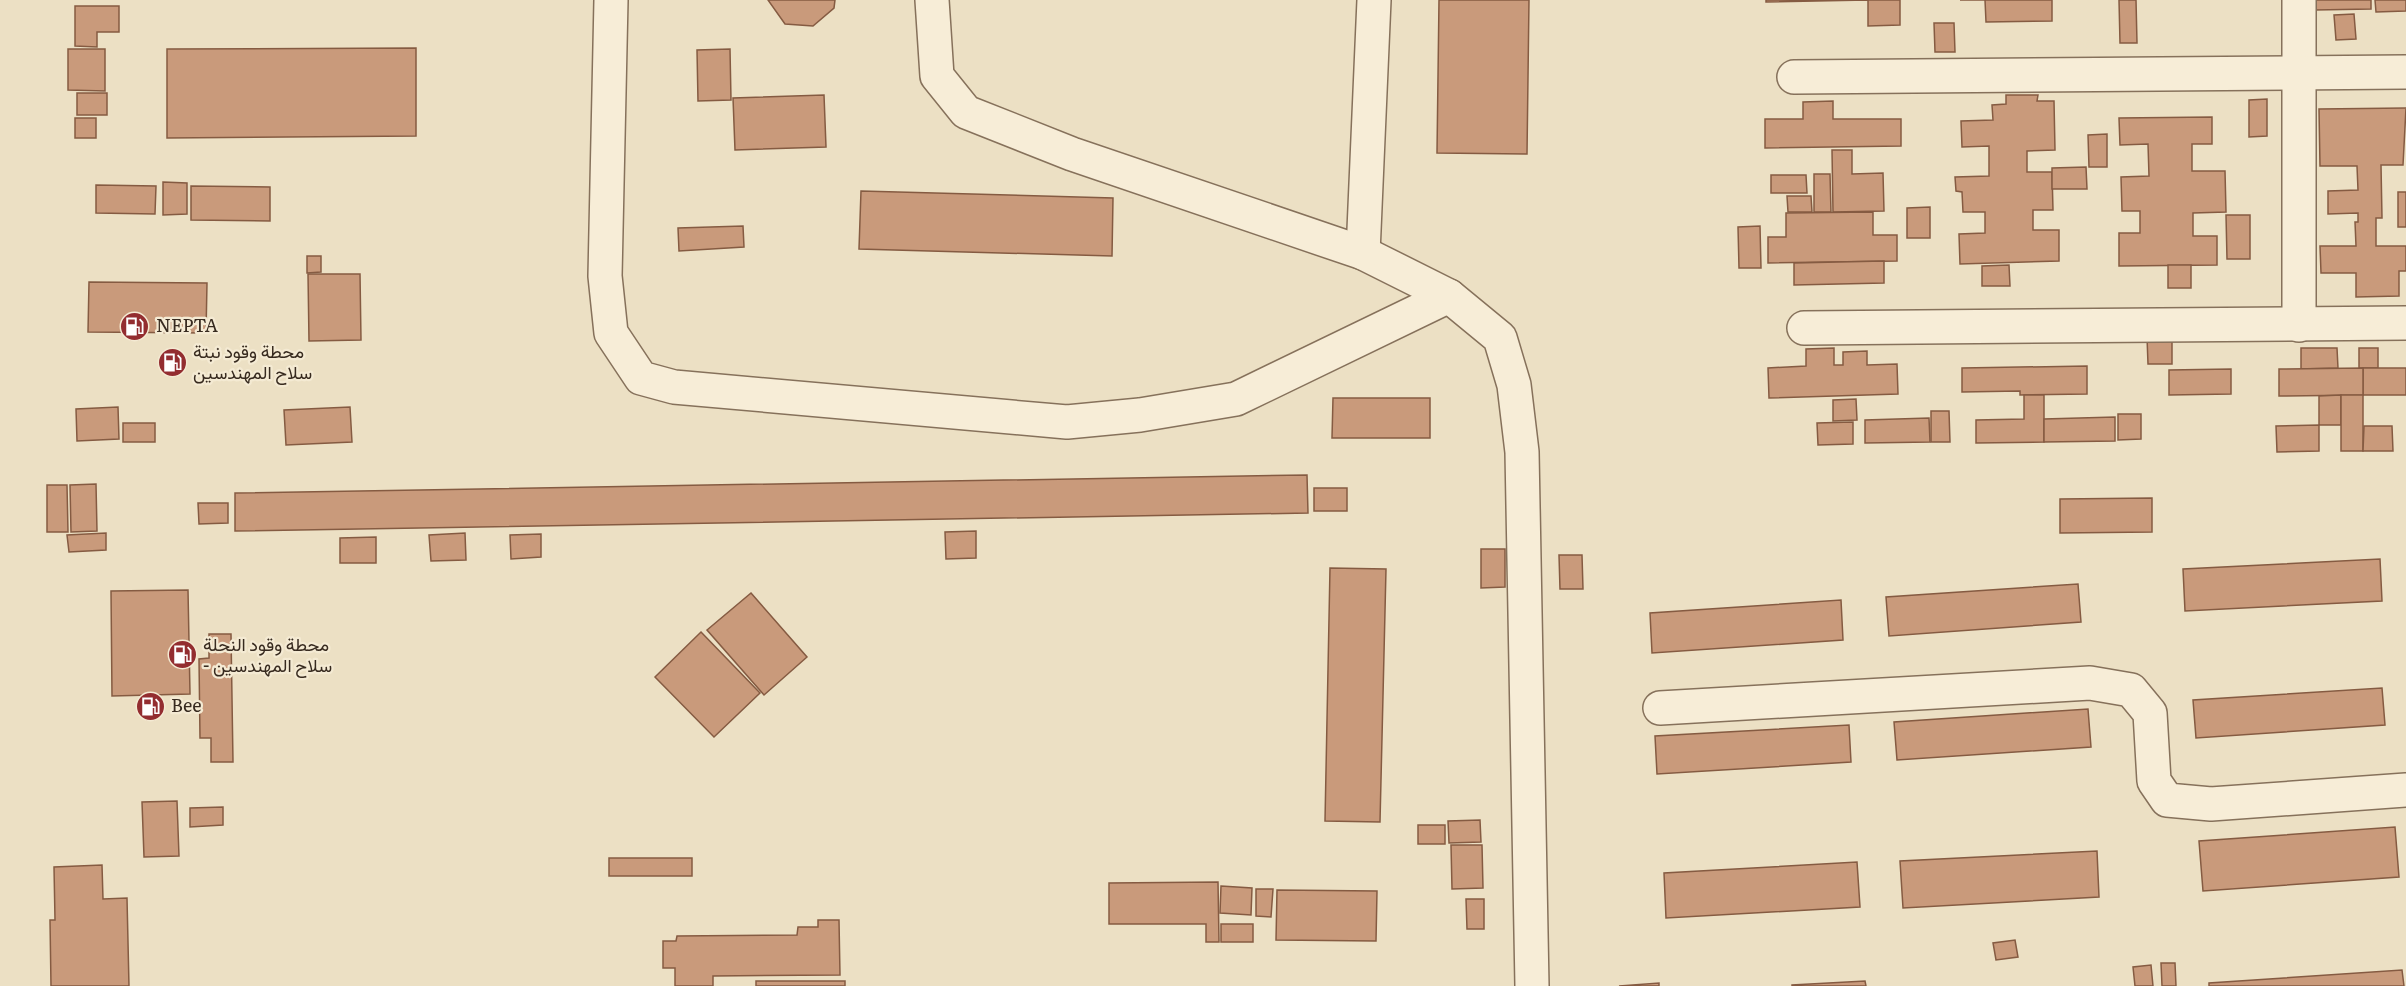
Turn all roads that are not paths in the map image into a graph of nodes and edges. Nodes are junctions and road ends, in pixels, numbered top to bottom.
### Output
1 (611, 0) edge
2 (932, 0) edge
3 (1374, 0) edge
4 (2299, 0) edge
5 (2406, 72) edge
6 (2299, 75) junction
7 (1794, 77) dead end
8 (1363, 253) junction
9 (1449, 296) junction
10 (2406, 323) edge
11 (2299, 325) junction
12 (1804, 328) dead end
13 (1660, 708) dead end
14 (2406, 790) edge
15 (1532, 986) edge

1 - 9 street
2 - 8 street
3 - 8 street
4 - 6 street
5 - 6 street
6 - 7 street
6 - 11 street
8 - 9 street
9 - 15 street
10 - 11 street
11 - 12 street
13 - 14 street

